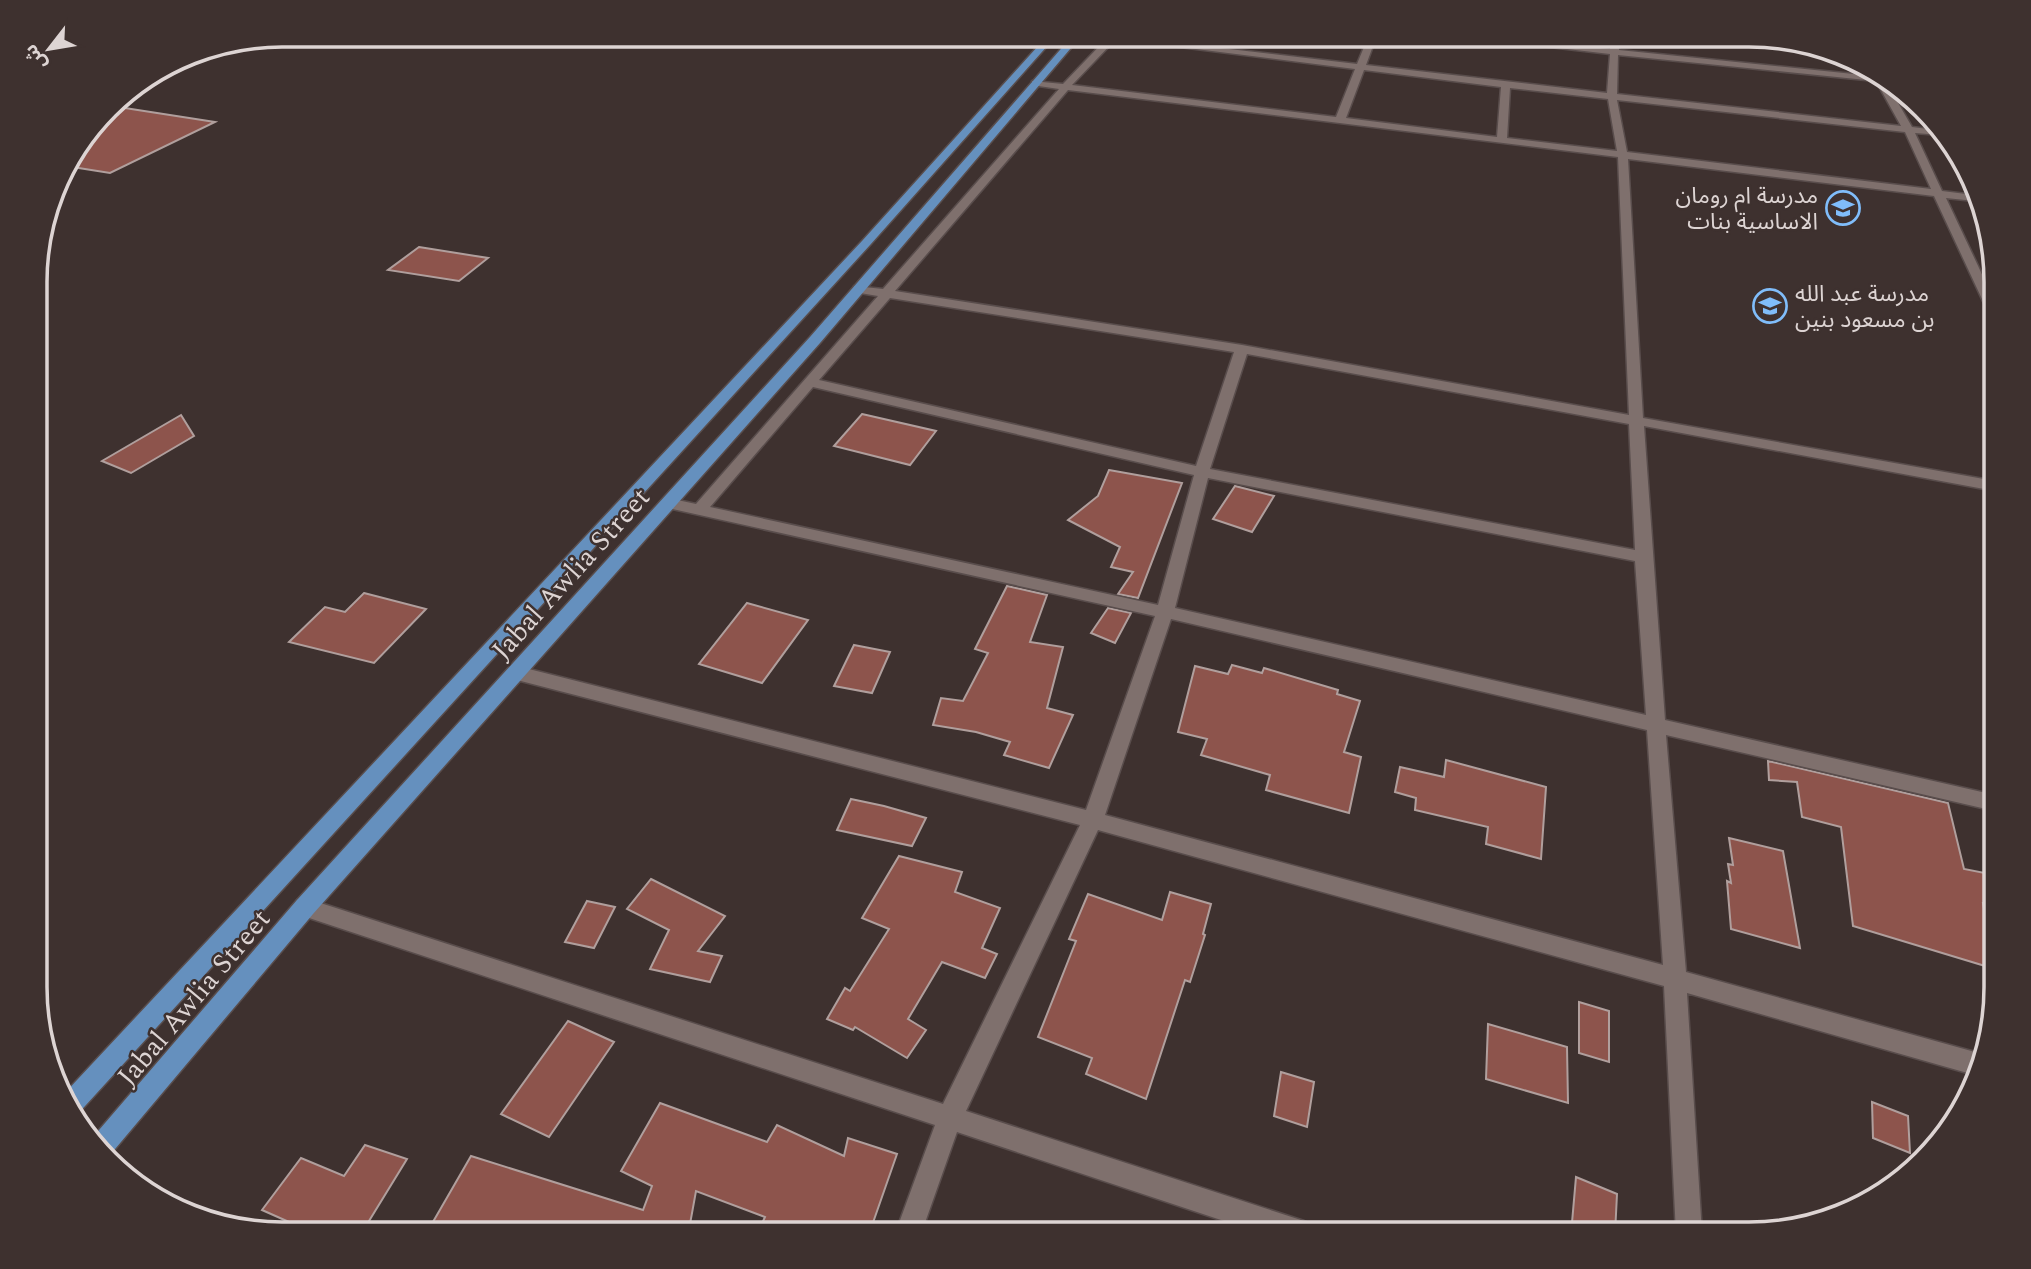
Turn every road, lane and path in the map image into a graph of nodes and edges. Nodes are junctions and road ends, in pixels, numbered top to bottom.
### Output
1 (1042, 47) edge
2 (1067, 47) edge
3 (1103, 47) edge
4 (1206, 47) edge
5 (1368, 47) edge
6 (1560, 47) edge
7 (1615, 47) edge
8 (1615, 53) junction
9 (1359, 67) junction
10 (1858, 75) edge
11 (1035, 83) junction
12 (1506, 85) junction
13 (1065, 87) junction
14 (1891, 96) edge
15 (1612, 97) junction
16 (1340, 120) junction
17 (1908, 129) junction
18 (1929, 132) edge
19 (1502, 141) junction
20 (1623, 156) junction
21 (1938, 194) junction
22 (1968, 197) edge
23 (1983, 287) edge
24 (858, 289) junction
25 (886, 293) junction
26 (1242, 349) junction
27 (808, 382) junction
28 (1635, 419) junction
29 (1202, 472) junction
30 (1983, 484) edge
31 (668, 503) junction
32 (701, 508) junction
33 (1643, 557) junction
34 (1165, 612) junction
35 (517, 673) junction
36 (1656, 724) junction
37 (1983, 800) edge
38 (1093, 820) junction
39 (305, 907) junction
40 (1675, 979) junction
41 (1971, 1063) edge
42 (76, 1099) edge
43 (950, 1117) junction
44 (105, 1141) edge
45 (1266, 1221) edge
46 (1688, 1221) edge
47 (912, 1222) edge

1 - 42 main road, Jabal Awlia Street
2 - 11 main road, Jabal Awlia Street
3 - 13 street
4 - 9 street
5 - 9 street
6 - 8 street
7 - 8 street
8 - 10 street
8 - 15 street
9 - 12 street
9 - 16 street
11 - 13 street
11 - 24 main road, Jabal Awlia Street
12 - 15 street
12 - 19 street
13 - 16 street
13 - 25 street
14 - 17 street
15 - 17 street
15 - 20 street
16 - 19 street
17 - 18 street
17 - 21 street
19 - 20 street
20 - 21 street
20 - 28 street
21 - 22 street
21 - 23 street
24 - 25 street
24 - 31 main road, Jabal Awlia Street
25 - 26 street
25 - 27 street
26 - 28 street
26 - 29 street
27 - 29 street
27 - 32 street
28 - 30 street
28 - 33 street
29 - 33 street
29 - 34 street
31 - 32 street
31 - 35 main road, Jabal Awlia Street
32 - 34 street
33 - 36 street
34 - 36 street
34 - 38 street
35 - 38 street
35 - 39 main road, Jabal Awlia Street
36 - 37 street
36 - 40 street
38 - 40 street
38 - 43 street
39 - 43 street
39 - 44 main road, Jabal Awlia Street
40 - 41 street
40 - 46 street
43 - 45 street
43 - 47 street

